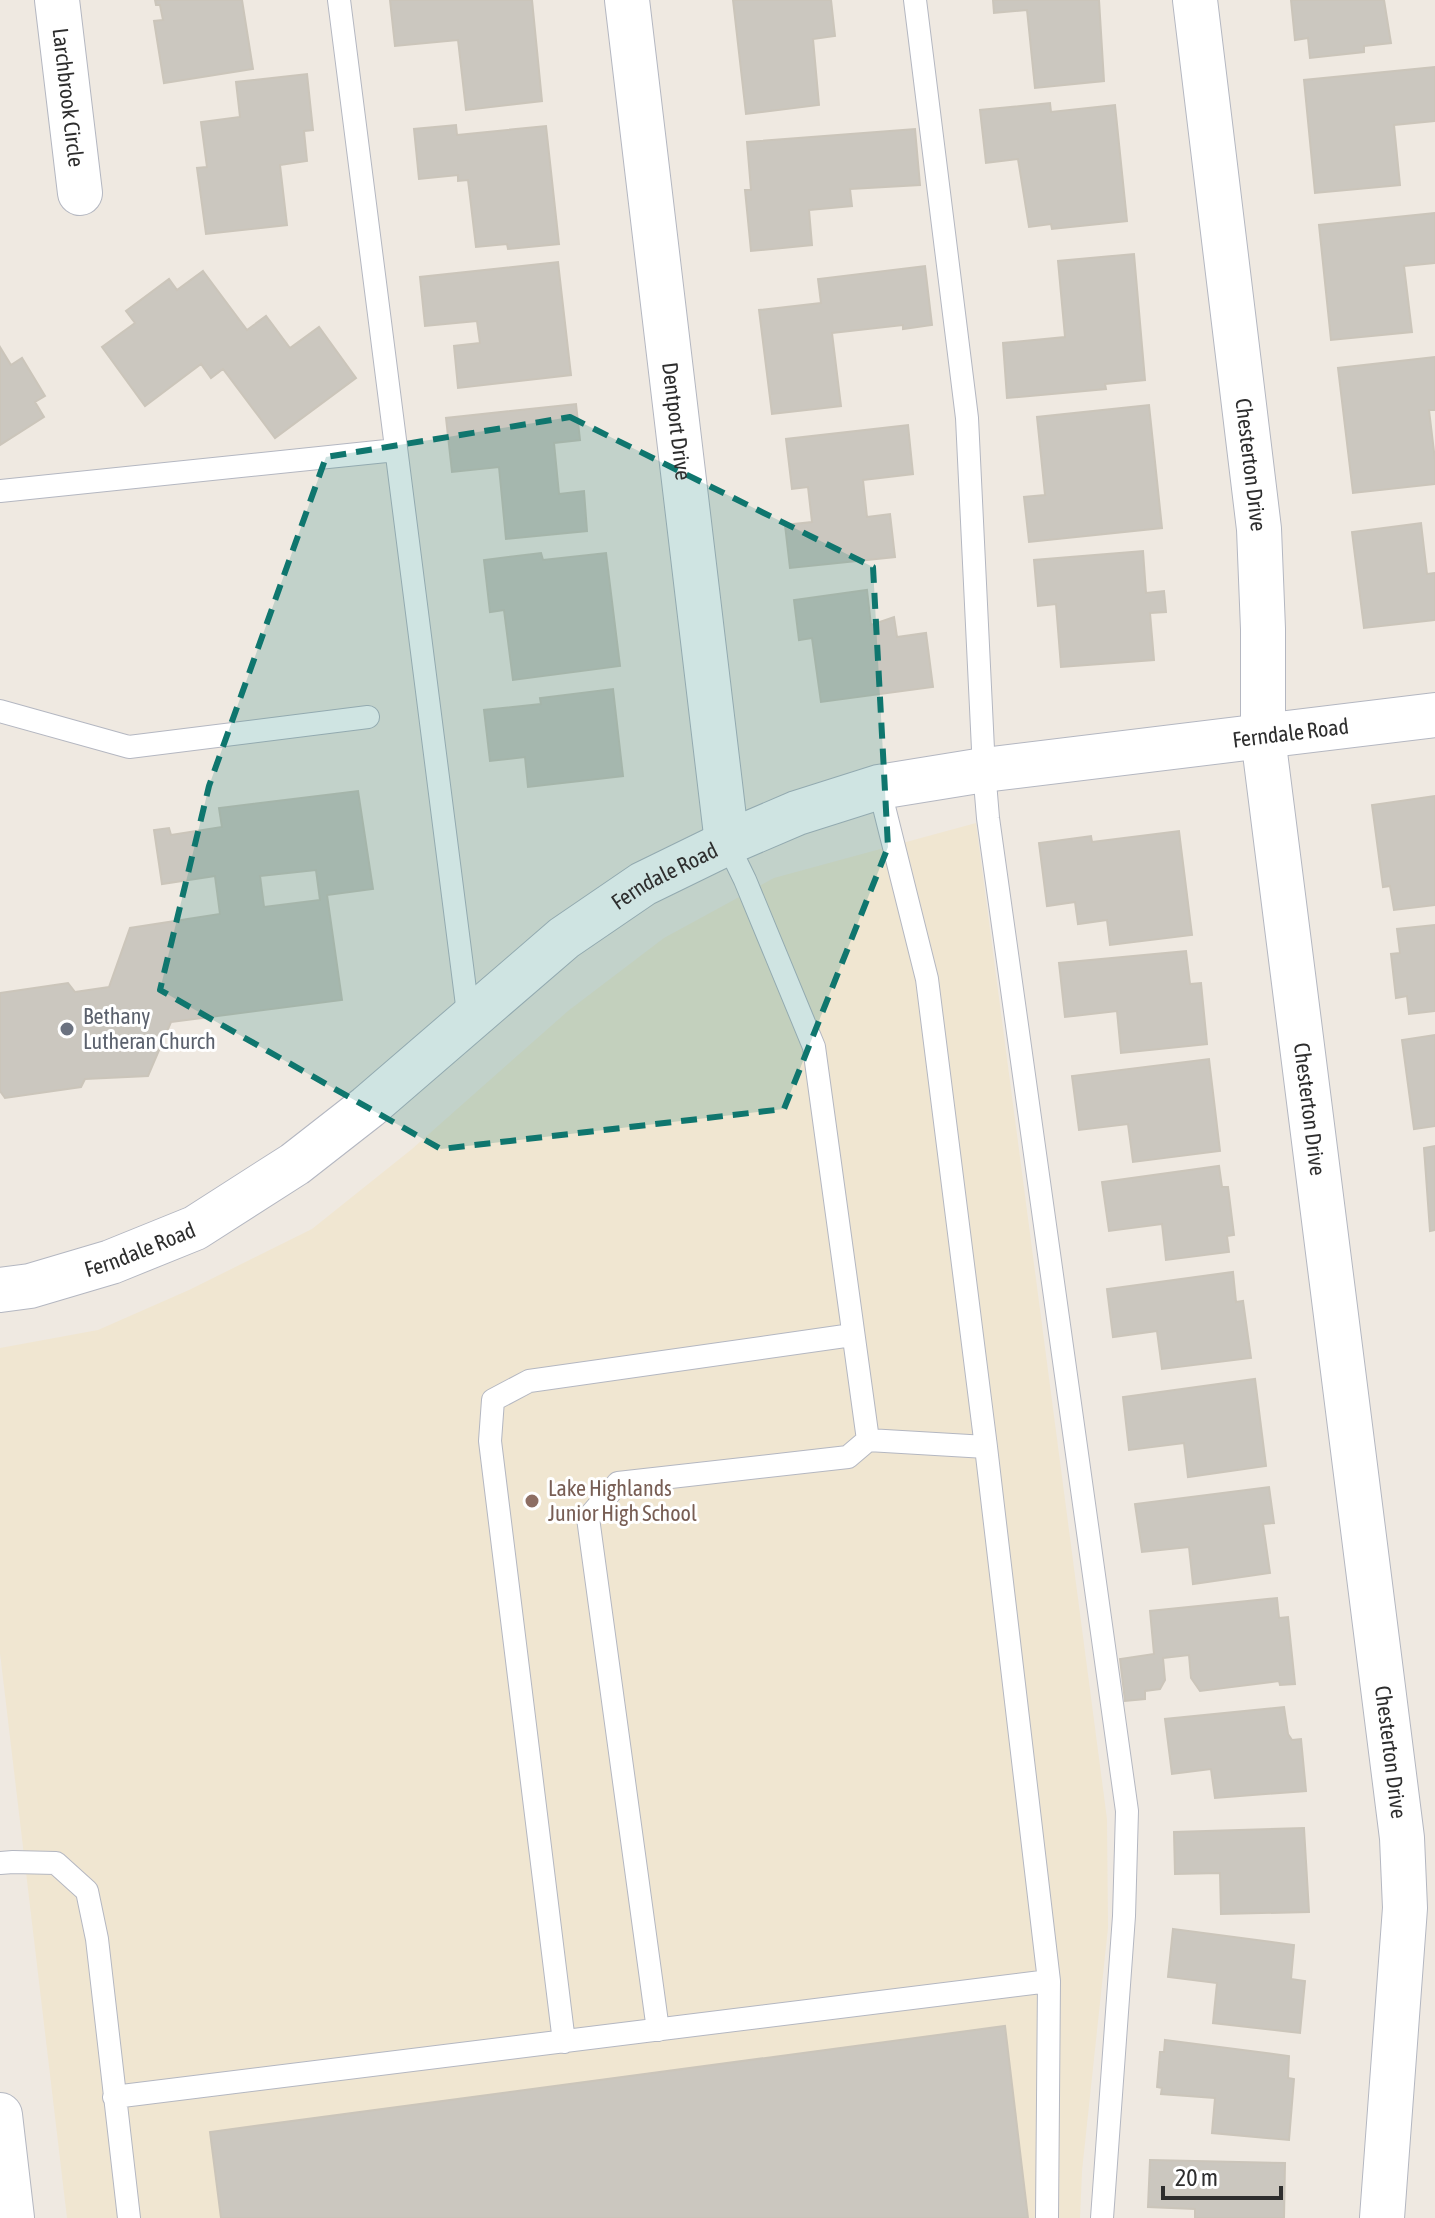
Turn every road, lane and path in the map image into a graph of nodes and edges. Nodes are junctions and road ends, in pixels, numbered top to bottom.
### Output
1 (57, 0) edge
2 (339, 0) edge
3 (627, 0) edge
4 (915, 0) edge
5 (1195, 0) edge
6 (80, 193) dead end
7 (396, 450) junction
8 (0, 491) edge
9 (0, 711) edge
10 (1435, 715) edge
11 (368, 717) dead end
12 (1263, 737) junction
13 (984, 770) junction
14 (879, 787) junction
15 (727, 843) junction
16 (469, 1021) junction
17 (0, 1290) edge
18 (852, 1335) junction
19 (868, 1440) junction
20 (986, 1447) junction
21 (0, 1863) edge
22 (1049, 1981) junction
23 (658, 2030) junction
24 (564, 2042) junction
25 (114, 2097) junction
26 (0, 2115) edge
27 (12, 2218) edge
28 (129, 2218) edge
29 (1047, 2218) edge
30 (1102, 2218) edge
31 (1382, 2218) edge

1 - 6 street, Larchbrook Circle
2 - 7 lane
3 - 15 street, Dentport Drive
4 - 13 lane
5 - 12 street, Chesterton Drive
7 - 8 lane
7 - 16 lane
9 - 11 lane
10 - 12 street, Ferndale Road
12 - 13 street, Ferndale Road
12 - 31 street, Chesterton Drive
13 - 14 street, Ferndale Road
13 - 30 lane
14 - 15 street, Ferndale Road
14 - 20 lane
15 - 16 street, Ferndale Road
15 - 18 lane
16 - 17 street, Ferndale Road
18 - 19 lane
18 - 24 lane
19 - 20 lane
19 - 23 lane
20 - 22 lane
21 - 25 lane
22 - 23 lane
22 - 29 lane
23 - 24 lane
24 - 25 lane
25 - 28 lane
26 - 27 street

